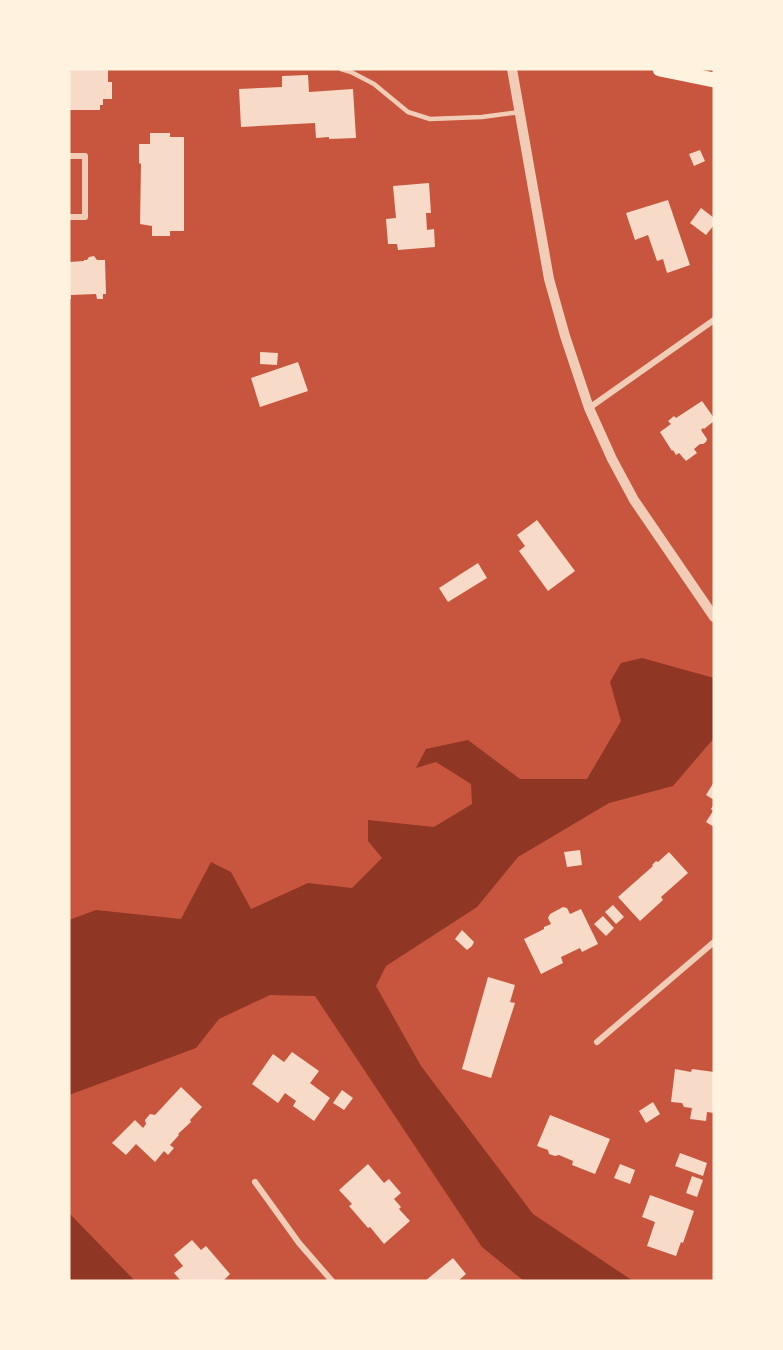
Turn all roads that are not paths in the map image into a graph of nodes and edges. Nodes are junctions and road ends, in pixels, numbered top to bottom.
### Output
1 (341, 69) edge
2 (512, 69) edge
3 (660, 69) edge
4 (714, 80) edge
5 (519, 112) junction
6 (69, 156) edge
7 (69, 217) edge
8 (714, 321) edge
9 (590, 408) junction
10 (714, 617) edge
11 (713, 945) edge
12 (597, 1042) dead end
13 (255, 1182) dead end
14 (332, 1281) edge

1 - 5 lane
2 - 5 street
3 - 4 main road
5 - 9 street
6 - 7 street
8 - 9 street
9 - 10 street
11 - 12 street
13 - 14 street

